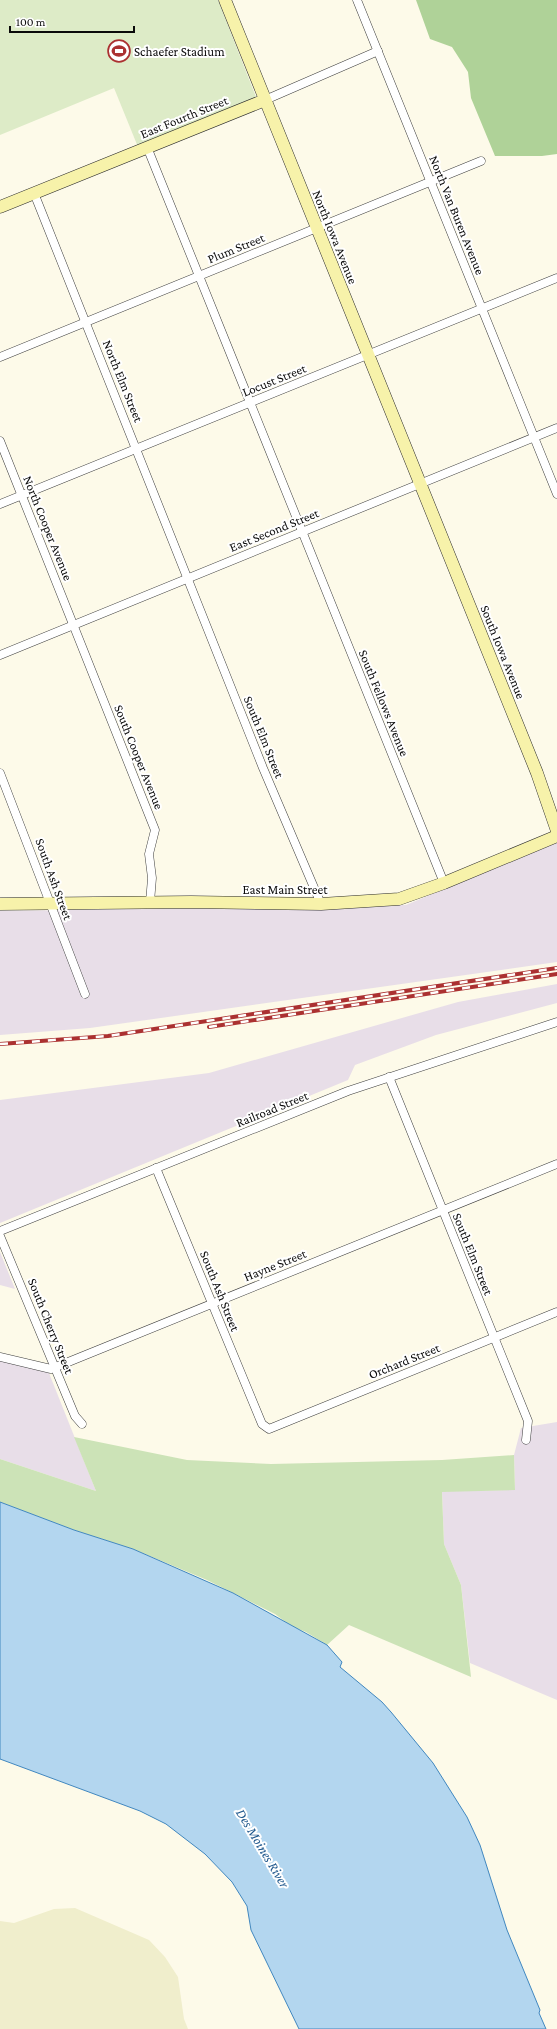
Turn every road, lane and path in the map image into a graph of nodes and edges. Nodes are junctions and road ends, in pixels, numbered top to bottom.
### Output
1 (225, 0) edge
2 (357, 0) edge
3 (378, 51) junction
4 (265, 100) junction
5 (147, 147) junction
6 (481, 161) dead end
7 (431, 182) junction
8 (34, 193) junction
9 (0, 207) edge
10 (317, 228) junction
11 (199, 276) junction
12 (557, 278) edge
13 (482, 309) junction
14 (86, 322) junction
15 (368, 355) junction
16 (0, 357) edge
17 (251, 402) junction
18 (557, 428) edge
19 (535, 438) junction
20 (0, 441) edge
21 (137, 449) junction
22 (420, 484) junction
23 (557, 494) edge
24 (22, 496) junction
25 (0, 504) edge
26 (303, 531) junction
27 (189, 578) junction
28 (73, 624) junction
29 (0, 654) edge
30 (0, 773) edge
31 (557, 832) edge
32 (557, 836) edge
33 (444, 883) junction
34 (150, 902) junction
35 (49, 903) junction
36 (0, 904) edge
37 (321, 904) junction
38 (85, 994) dead end
39 (557, 1022) edge
40 (388, 1077) junction
41 (557, 1164) edge
42 (156, 1168) junction
43 (442, 1210) junction
44 (0, 1231) edge
45 (0, 1236) edge
46 (212, 1303) junction
47 (557, 1312) edge
48 (494, 1338) junction
49 (0, 1357) edge
50 (54, 1367) junction
51 (82, 1424) dead end
52 (262, 1424) joint
53 (526, 1440) dead end

1 - 4 main road, North Iowa Avenue
2 - 3 street, North Van Buren Avenue
3 - 4 street, East Fourth Street
3 - 7 street, North Van Buren Avenue
4 - 5 main road, East Fourth Street
4 - 10 main road, North Iowa Avenue
5 - 8 main road, East Fourth Street
5 - 11 street, South Fellows Avenue
6 - 7 street, Plum Street
7 - 10 street, Plum Street
7 - 13 street, North Van Buren Avenue
8 - 9 main road, East Fourth Street
8 - 14 street, North Elm Street
10 - 11 street, Plum Street
10 - 15 main road, North Iowa Avenue
11 - 14 street, Plum Street
11 - 17 street, South Fellows Avenue
12 - 13 street, Locust Street
13 - 15 street, Locust Street
13 - 19 street, North Van Buren Avenue
14 - 16 street, Plum Street
14 - 21 street, North Elm Street
15 - 17 street, Locust Street
15 - 22 main road, North Iowa Avenue
17 - 21 street, Locust Street
17 - 26 street, South Fellows Avenue
18 - 19 street, East Second Street
19 - 22 street, East Second Street
19 - 23 street, North Van Buren Avenue
20 - 24 street, North Cooper Avenue
21 - 24 street, Locust Street
21 - 27 street, North Elm Street
22 - 26 street, East Second Street
22 - 31 main road, South Iowa Avenue
24 - 25 street, Locust Street
24 - 28 street, North Cooper Avenue
26 - 27 street, East Second Street
26 - 33 street, South Fellows Avenue
27 - 28 street, East Second Street
27 - 37 street, South Elm Street
28 - 29 street, East Second Street
28 - 34 street, South Cooper Avenue
30 - 35 street, South Ash Street
32 - 33 main road, East Main Street
33 - 37 main road, East Main Street
34 - 35 main road, East Main Street
34 - 37 main road, East Main Street
35 - 36 main road, East Main Street
35 - 38 street, South Ash Street
39 - 40 street, Railroad Street
40 - 42 street, Railroad Street
40 - 43 street, South Elm Street
41 - 43 street, Hayne Street
42 - 44 street, Railroad Street
42 - 46 street, South Ash Street
43 - 46 street, Hayne Street
43 - 48 street, South Elm Street
45 - 50 street, South Cherry Street
46 - 50 street, Hayne Street
46 - 52 street, South Ash Street
47 - 48 street, Orchard Street
48 - 52 street, Orchard Street
48 - 53 street, South Elm Street
49 - 50 street, Hayne Street
50 - 51 street, South Cherry Street

